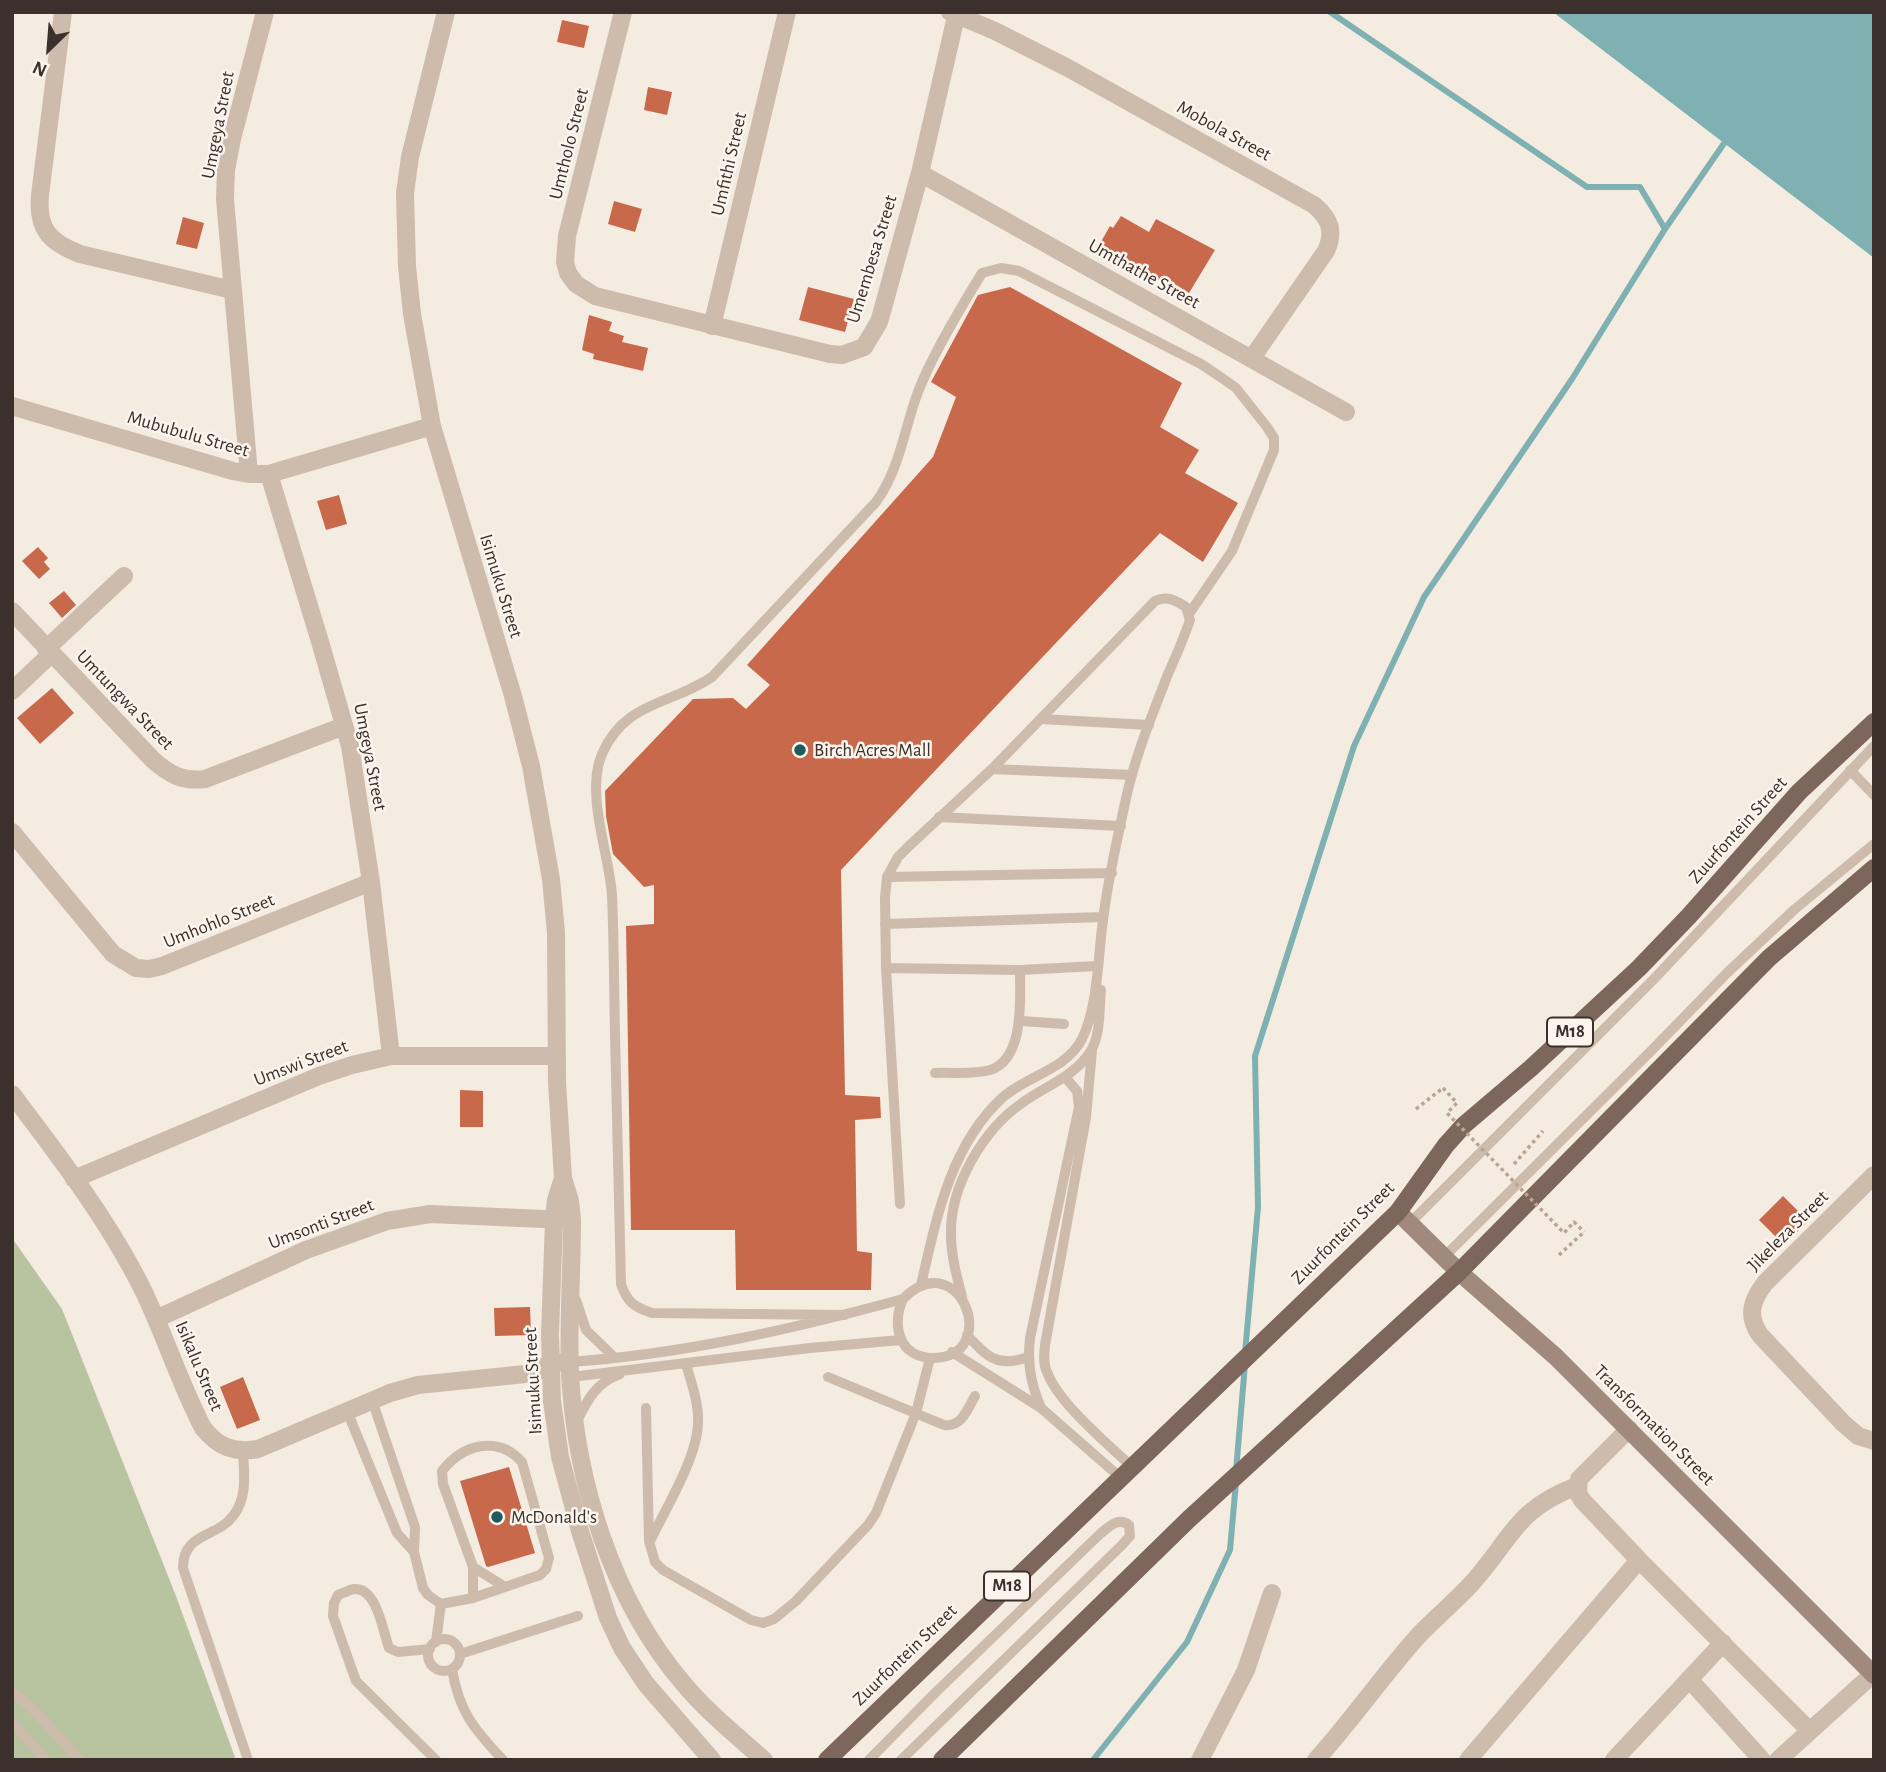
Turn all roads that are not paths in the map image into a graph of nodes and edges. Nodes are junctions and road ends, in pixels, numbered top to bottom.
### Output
1 (63, 12) edge
2 (265, 12) edge
3 (446, 12) edge
4 (623, 12) edge
5 (787, 12) edge
6 (955, 13) edge
7 (920, 173) junction
8 (576, 284) joint
9 (232, 290) junction
10 (712, 326) junction
11 (1252, 358) junction
12 (12, 406) edge
13 (1346, 412) dead end
14 (432, 426) junction
15 (249, 474) junction
16 (269, 474) junction
17 (124, 576) dead end
18 (12, 611) edge
19 (1189, 614) junction
20 (48, 652) junction
21 (12, 691) edge
22 (1041, 719) junction
23 (1874, 722) edge
24 (1149, 725) junction
25 (344, 726) junction
26 (1874, 746) edge
27 (992, 769) junction
28 (1850, 770) junction
29 (1132, 775) junction
30 (1874, 795) edge
31 (939, 817) junction
32 (1121, 826) junction
33 (12, 832) edge
34 (1874, 844) edge
35 (1874, 869) edge
36 (1112, 873) junction
37 (887, 877) junction
38 (371, 882) junction
39 (1103, 917) junction
40 (885, 924) junction
41 (1099, 950) junction
42 (1097, 966) junction
43 (886, 968) junction
44 (1020, 970) junction
45 (1021, 1021) junction
46 (1064, 1024) dead end
47 (1092, 1050) junction
48 (391, 1056) junction
49 (557, 1056) junction
50 (934, 1073) dead end
51 (1065, 1077) junction
52 (12, 1094) edge
53 (1874, 1175) edge
54 (74, 1179) junction
55 (900, 1204) dead end
56 (1404, 1218) junction
57 (563, 1220) junction
58 (1443, 1258) junction
59 (1459, 1272) junction
60 (572, 1284) junction
61 (921, 1285) junction
62 (962, 1297) junction
63 (903, 1299) junction
64 (845, 1315) junction
65 (156, 1319) junction
66 (967, 1335) junction
67 (901, 1340) junction
68 (952, 1353) junction
69 (1028, 1357) junction
70 (615, 1358) junction
71 (930, 1358) junction
72 (686, 1364) junction
73 (635, 1368) junction
74 (570, 1369) junction
75 (545, 1372) junction
76 (828, 1377) dead end
77 (975, 1396) dead end
78 (372, 1400) junction
79 (646, 1408) dead end
80 (1041, 1408) junction
81 (347, 1410) junction
82 (916, 1413) junction
83 (575, 1425) junction
84 (1629, 1429) junction
85 (1874, 1441) edge
86 (243, 1451) junction
87 (1126, 1472) junction
88 (1577, 1486) junction
89 (649, 1541) junction
90 (414, 1552) junction
91 (1639, 1560) junction
92 (473, 1567) junction
93 (505, 1587) junction
94 (1272, 1593) dead end
95 (473, 1598) junction
96 (441, 1604) junction
97 (578, 1616) dead end
98 (1723, 1643) junction
99 (433, 1645) junction
100 (460, 1654) junction
101 (452, 1669) junction
102 (1873, 1674) edge
103 (1689, 1679) junction
104 (12, 1692) edge
105 (12, 1722) edge
106 (1810, 1731) junction
107 (46, 1760) edge
108 (80, 1760) edge
109 (248, 1760) edge
110 (436, 1760) edge
111 (503, 1760) edge
112 (712, 1760) edge
113 (764, 1760) edge
114 (827, 1760) edge
115 (869, 1760) edge
116 (901, 1760) edge
117 (942, 1760) edge
118 (1199, 1760) edge
119 (1316, 1760) edge
120 (1468, 1760) edge
121 (1614, 1760) edge
122 (1762, 1760) edge
123 (1778, 1760) edge

1 - 9 street
2 - 9 street, Umgeya Street
3 - 14 street, Isimuku Street
4 - 8 street, Umtholo Street
5 - 10 street, Umfithi Street
6 - 7 street, Umembesa Street
6 - 11 street, Mobola Street
7 - 10 street, Umembesa Street
7 - 11 street, Umthathe Street
8 - 10 street, Umembesa Street
9 - 15 street, Umgeya Street
11 - 13 street, Umthathe Street
12 - 15 street, Mububulu Street
14 - 16 street, Mububulu Street
14 - 49 street, Isimuku Street
15 - 16 street, Mububulu Street
16 - 25 street, Umgeya Street
17 - 20 street
18 - 20 street, Umtungwa Street
19 - 22 lane
19 - 24 lane
19 - 64 lane
20 - 21 street
20 - 25 street, Umtungwa Street
22 - 24 lane
22 - 27 lane
23 - 56 main road, Zuurfontein Street / M18
24 - 29 lane
25 - 38 street, Umgeya Street
26 - 28 lane
27 - 29 lane
27 - 31 lane
28 - 30 lane
28 - 56 lane
29 - 32 lane
31 - 32 lane
31 - 37 lane
32 - 36 lane
33 - 38 street, Umhohlo Street
34 - 58 lane
35 - 59 main road
36 - 37 lane
36 - 39 lane
37 - 40 lane
38 - 48 street, Umgeya Street
39 - 40 lane
39 - 41 lane
40 - 43 lane
41 - 42 lane
41 - 47 lane
42 - 44 lane
42 - 61 lane
43 - 44 lane
43 - 55 lane
44 - 45 lane
45 - 46 lane
45 - 50 lane
47 - 51 lane
47 - 87 lane
48 - 49 street, Umswi Street
48 - 54 street, Umswi Street
49 - 57 street, Isimuku Street
51 - 62 lane
51 - 69 lane
52 - 54 street, Isikalu Street
53 - 85 street, Jikeleza Street
54 - 65 street, Isikalu Street
56 - 58 street, Transformation Street
56 - 87 main road, Zuurfontein Street / M18
57 - 60 street, Isimuku Street
57 - 65 street, Umsonti Street
57 - 75 street, Isimuku Street
58 - 59 street, Transformation Street
59 - 84 street, Transformation Street
59 - 117 main road
60 - 70 lane
60 - 74 street, Isimuku Street
61 - 62 lane
61 - 63 lane
62 - 66 lane
63 - 64 lane
63 - 67 lane
64 - 70 lane
65 - 86 street, Isikalu Street
66 - 68 lane
66 - 69 lane
67 - 71 lane
67 - 72 lane
68 - 71 lane
68 - 80 lane
69 - 80 lane
70 - 74 lane
71 - 82 lane
72 - 73 lane
72 - 89 lane
73 - 74 lane
73 - 83 lane
74 - 75 street
74 - 83 street, Isimuku Street
75 - 78 street
75 - 112 street, Isimuku Street
76 - 82 lane
77 - 82 lane
78 - 81 street
78 - 90 lane
79 - 89 lane
80 - 87 lane
81 - 86 street
81 - 90 lane
82 - 89 lane
83 - 113 street, Isimuku Street
84 - 88 street
84 - 102 street, Transformation Street
86 - 109 lane
87 - 114 main road, Zuurfontein Street / M18
88 - 91 street
88 - 119 street
90 - 96 lane
91 - 98 street
91 - 120 street
92 - 93 lane
92 - 93 lane
92 - 95 lane
93 - 95 lane
94 - 118 street
95 - 96 lane
96 - 99 lane
97 - 100 lane
98 - 103 street
98 - 106 street
99 - 100 lane
99 - 101 lane
99 - 110 lane
100 - 101 lane
101 - 111 lane
102 - 106 street
103 - 121 street
103 - 122 street
104 - 108 lane
105 - 107 lane
106 - 123 street
115 - 116 lane

